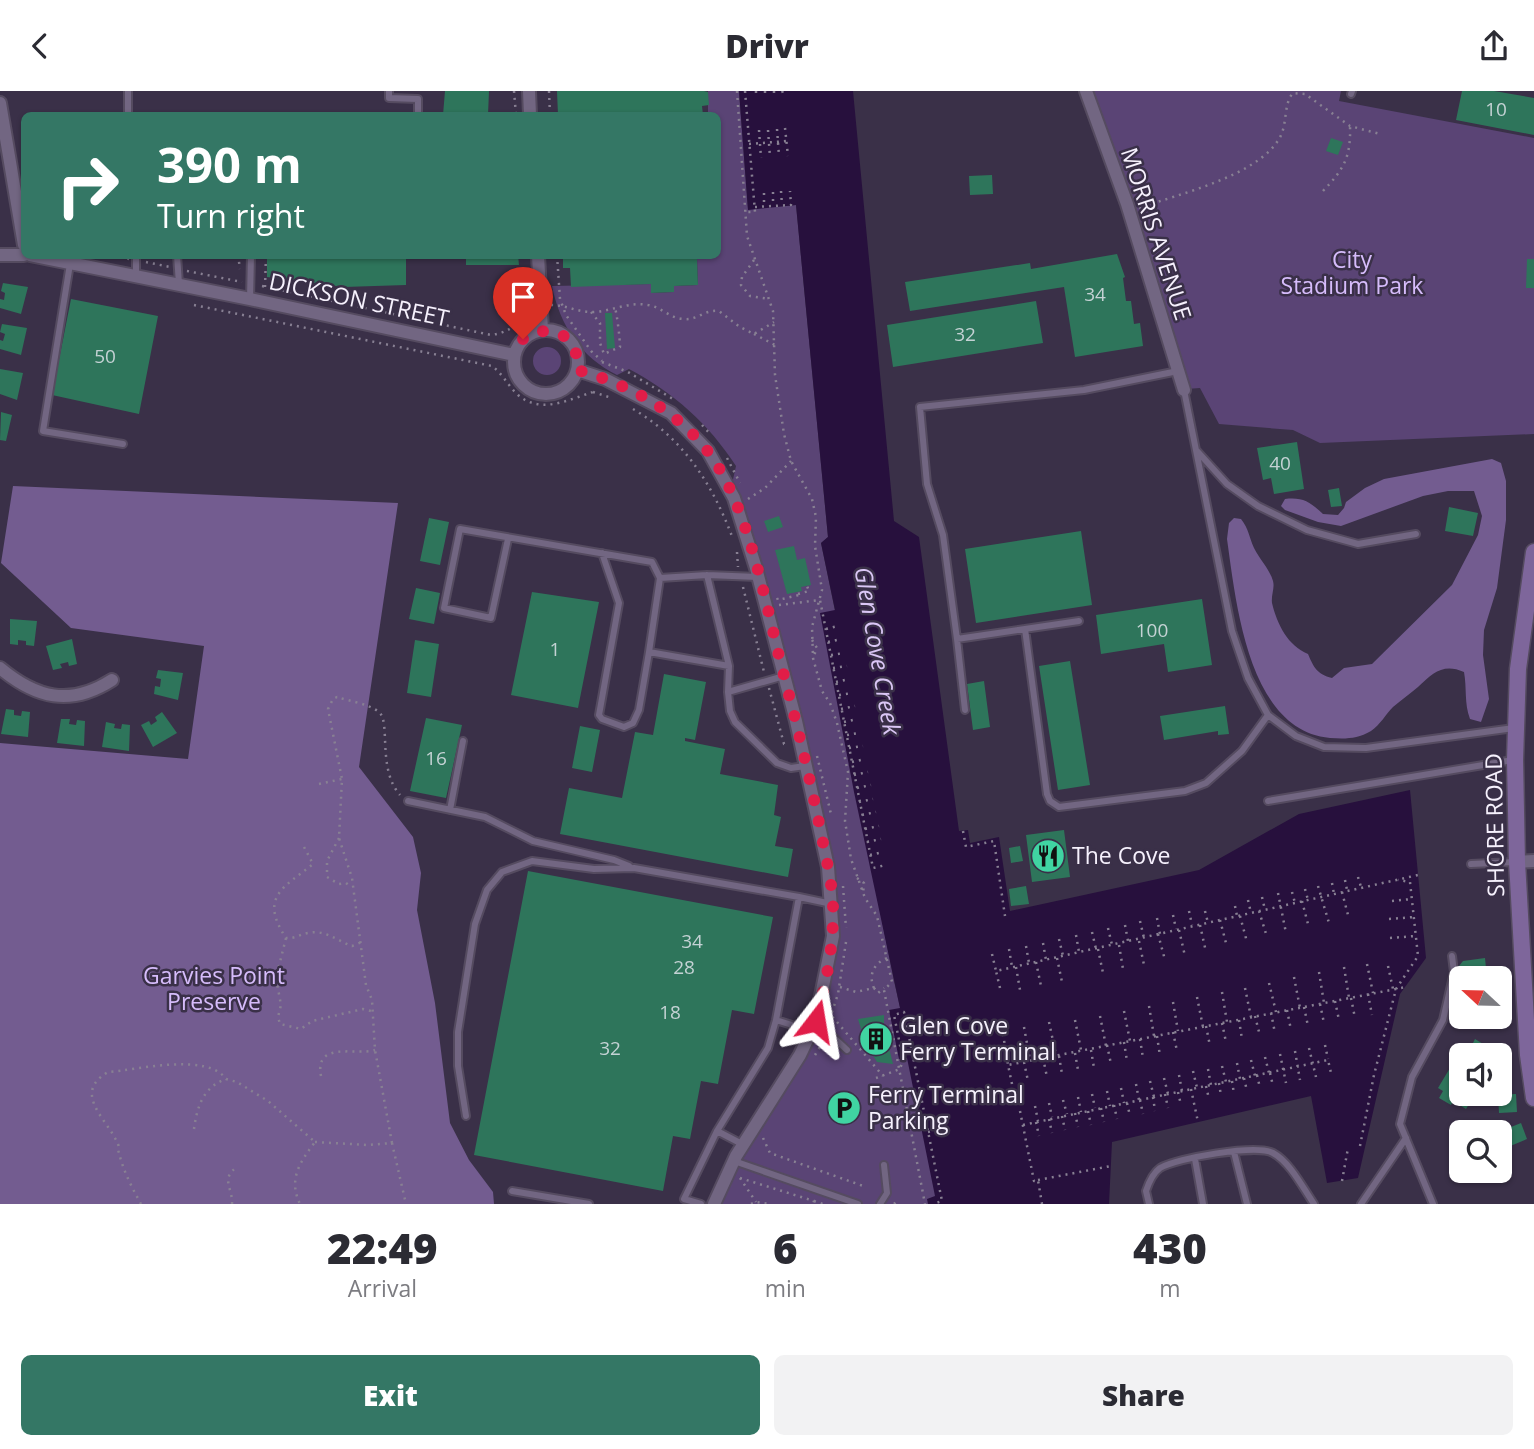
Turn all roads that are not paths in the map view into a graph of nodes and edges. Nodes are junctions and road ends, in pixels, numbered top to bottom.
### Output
1 (128, 91) edge
2 (389, 91) edge
3 (529, 91) edge
4 (1086, 91) edge
5 (0, 103) edge
6 (128, 112) edge
7 (418, 112) edge
8 (530, 112) edge
9 (21, 228) edge
10 (0, 255) edge
11 (21, 255) edge
12 (56, 259) edge
13 (136, 259) edge
14 (177, 259) edge
15 (251, 259) edge
16 (538, 259) edge
17 (70, 264) junction
18 (136, 277) junction
19 (179, 286) junction
20 (250, 299) junction
21 (542, 330) junction
22 (514, 355) junction
23 (577, 370) junction
24 (1178, 371) junction
25 (1184, 390) joint
26 (123, 444) dead end
27 (1196, 449) junction
28 (1416, 534) dead end
29 (508, 539) junction
30 (1534, 552) edge
31 (602, 553) junction
32 (707, 575) junction
33 (758, 577) junction
34 (660, 578) junction
35 (1079, 621) dead end
36 (1025, 629) junction
37 (957, 639) junction
38 (649, 652) junction
39 (729, 666) junction
40 (0, 668) edge
41 (784, 676) junction
42 (112, 680) dead end
43 (728, 692) junction
44 (965, 710) dead end
45 (1268, 715) junction
46 (1516, 727) junction
47 (463, 741) dead end
48 (1515, 760) junction
49 (807, 766) junction
50 (408, 801) road end
51 (1268, 801) dead end
52 (450, 810) junction
53 (1517, 862) junction
54 (1534, 862) edge
55 (1471, 864) dead end
56 (634, 868) junction
57 (799, 897) junction
58 (832, 905) junction
59 (1452, 956) dead end
60 (776, 1020) junction
61 (814, 1026) junction
62 (848, 1050) dead end
63 (1534, 1098) edge
64 (466, 1116) dead end
65 (717, 1131) junction
66 (1406, 1138) junction
67 (742, 1144) junction
68 (1234, 1152) junction
69 (1195, 1159) junction
70 (733, 1161) junction
71 (884, 1165) dead end
72 (512, 1191) dead end
73 (589, 1204) edge
74 (701, 1204) edge
75 (714, 1204) edge
76 (858, 1204) edge
77 (880, 1204) edge
78 (1149, 1204) edge
79 (1203, 1204) edge
80 (1247, 1204) edge
81 (1314, 1204) edge
82 (1361, 1204) edge
83 (1433, 1204) edge

1 - 6 lane
2 - 7 lane
3 - 8 street
4 - 24 street, MORRIS AVENUE
5 - 9 street
10 - 11 street
12 - 17 street, DICKSON STREET
13 - 18 lane
14 - 19 lane
15 - 20 lane
16 - 21 street
17 - 18 street, DICKSON STREET
17 - 26 lane
18 - 19 street, DICKSON STREET
19 - 20 street, DICKSON STREET
20 - 22 street, DICKSON STREET
21 - 22 street
21 - 23 street
22 - 23 street
23 - 33 street
24 - 25 street, MORRIS AVENUE
24 - 37 lane
25 - 27 lane
27 - 28 lane
27 - 45 lane
29 - 29 lane
29 - 31 lane
30 - 46 main road, SHORE ROAD
31 - 34 lane
31 - 38 lane
32 - 33 lane
32 - 34 lane
32 - 39 lane
33 - 41 street
34 - 38 lane
35 - 36 lane
36 - 37 lane
36 - 45 lane
37 - 44 lane
38 - 39 lane
39 - 43 lane
40 - 42 street
41 - 43 lane
41 - 49 street
43 - 49 lane
45 - 46 lane
46 - 48 main road, SHORE ROAD
47 - 52 lane
48 - 51 lane
48 - 53 main road, SHORE ROAD
49 - 58 street
50 - 52 lane
52 - 56 lane
53 - 54 street
53 - 55 lane
53 - 63 main road, SHORE ROAD
56 - 57 lane
56 - 64 lane
57 - 58 lane
57 - 60 lane
58 - 61 street
59 - 66 lane
60 - 61 lane
60 - 65 lane
61 - 62 lane
61 - 67 street
65 - 67 lane
65 - 74 lane
66 - 82 lane
66 - 83 lane
67 - 70 street
68 - 69 lane
68 - 80 lane
68 - 81 lane
69 - 78 lane
69 - 79 lane
70 - 75 street
70 - 76 lane
71 - 77 lane
72 - 73 lane

